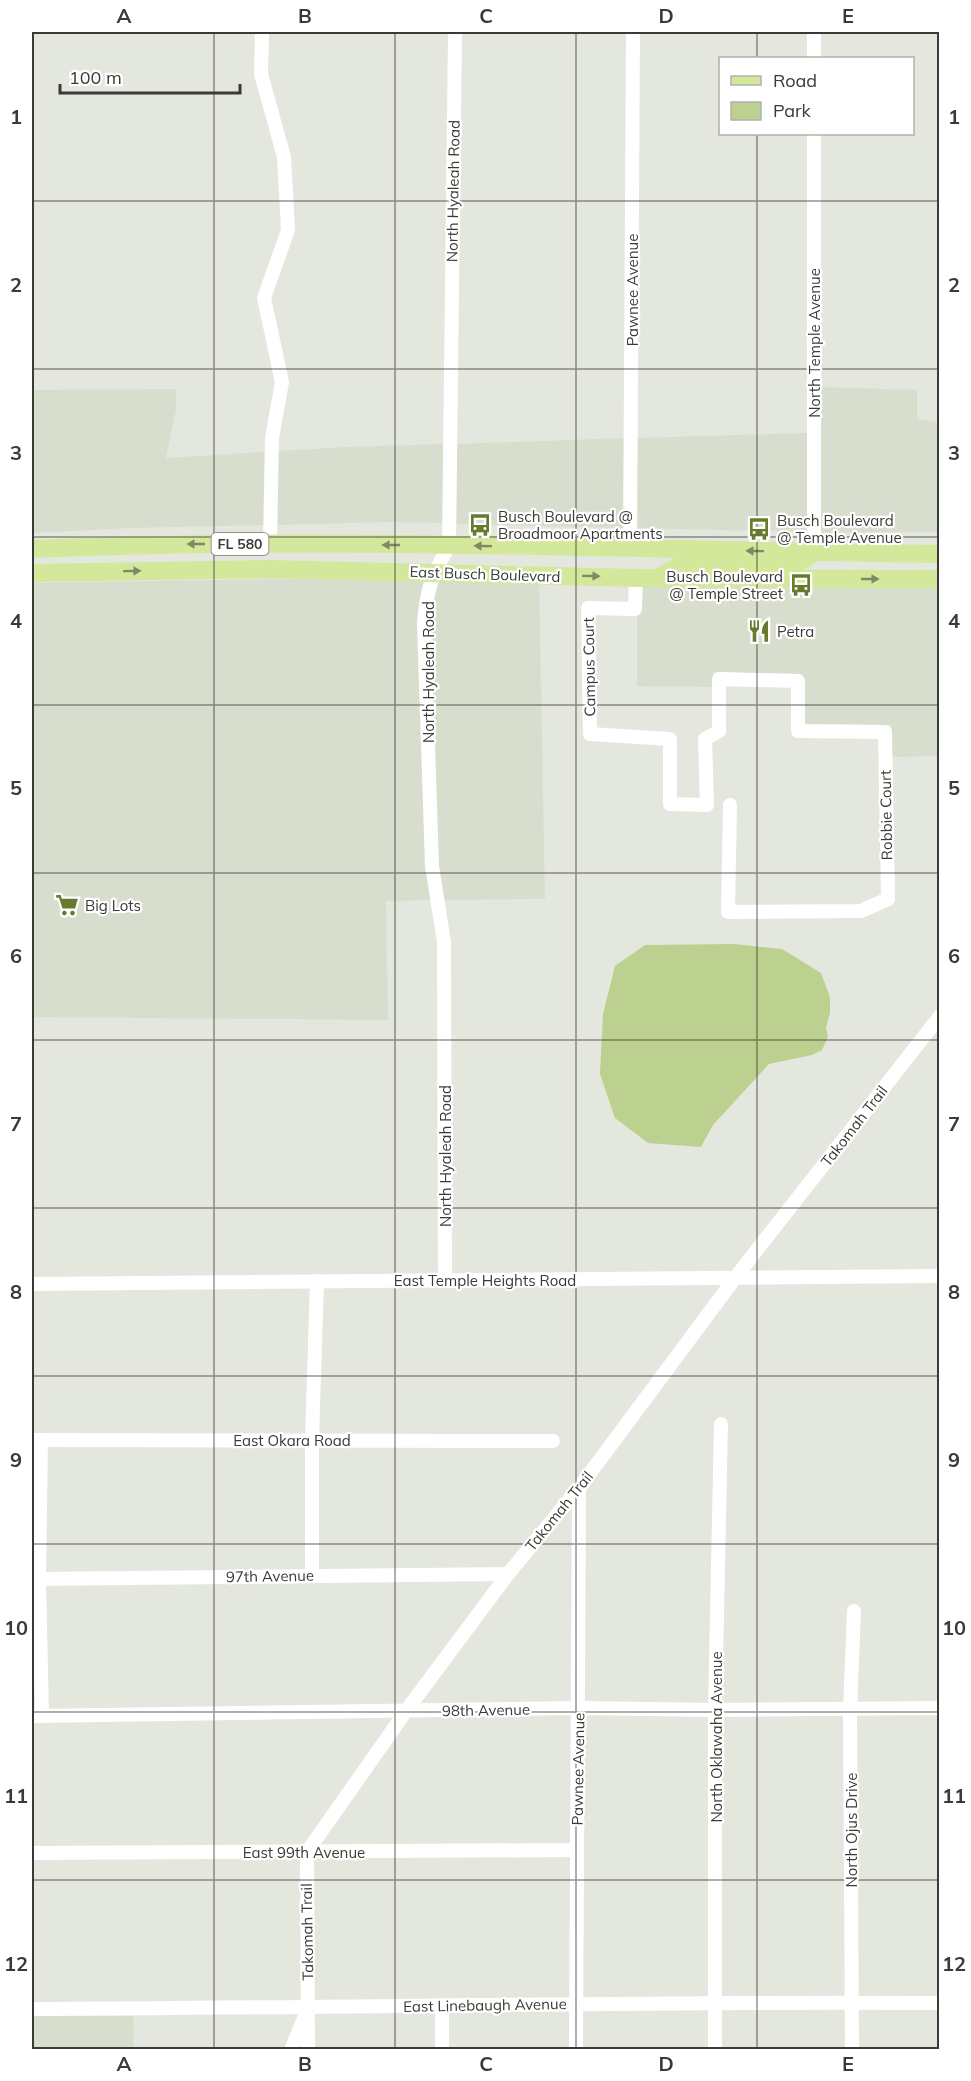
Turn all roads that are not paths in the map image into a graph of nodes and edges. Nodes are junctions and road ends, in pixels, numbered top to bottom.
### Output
1 (262, 32) edge
2 (455, 32) edge
3 (633, 32) edge
4 (814, 32) edge
5 (814, 57) edge
6 (814, 135) edge
7 (161, 544) junction
8 (270, 544) junction
9 (449, 546) junction
10 (630, 548) junction
11 (32, 549) edge
12 (814, 553) junction
13 (939, 554) edge
14 (939, 559) edge
15 (38, 572) edge
16 (433, 572) junction
17 (636, 578) junction
18 (658, 578) junction
19 (815, 579) junction
20 (939, 579) edge
21 (670, 739) joint
22 (730, 805) dead end
23 (939, 1016) edge
24 (939, 1276) edge
25 (735, 1278) junction
26 (445, 1280) junction
27 (317, 1281) junction
28 (32, 1284) edge
29 (721, 1424) dead end
30 (312, 1439) junction
31 (36, 1440) edge
32 (553, 1441) dead end
33 (579, 1488) junction
34 (508, 1574) junction
35 (312, 1575) junction
36 (35, 1579) edge
37 (854, 1611) dead end
38 (578, 1708) junction
39 (939, 1708) edge
40 (715, 1710) junction
41 (850, 1710) junction
42 (406, 1711) junction
43 (37, 1716) edge
44 (577, 1850) junction
45 (306, 1852) junction
46 (32, 1853) edge
47 (577, 2003) junction
48 (715, 2003) junction
49 (852, 2003) junction
50 (939, 2003) edge
51 (442, 2006) junction
52 (308, 2008) junction
53 (32, 2009) edge
54 (291, 2049) edge
55 (308, 2049) edge
56 (442, 2049) edge
57 (576, 2049) edge
58 (715, 2049) edge
59 (852, 2049) edge

1 - 8 street
2 - 9 street, North Hyaleah Road
3 - 10 street, Pawnee Avenue
4 - 5 street
6 - 12 street, North Temple Avenue
8 -> 7 main road, East Busch Boulevard / FL 580
7 - 11 main road, East Busch Boulevard / FL 580
7 - 15 main road
9 -> 8 main road, East Busch Boulevard / FL 580
10 -> 9 main road, East Busch Boulevard / FL 580
9 - 16 street, North Hyaleah Road
12 -> 10 main road, East Busch Boulevard / FL 580
12 - 13 main road, East Busch Boulevard / FL 580
12 - 18 main road
14 - 19 main road
15 -> 16 main road, East Busch Boulevard / FL 580
16 -> 17 main road, East Busch Boulevard / FL 580
16 - 26 street, North Hyaleah Road
17 - 18 main road, East Busch Boulevard / FL 580
17 - 21 street, Campus Court
18 - 19 main road, East Busch Boulevard / FL 580
19 -> 20 main road, East Busch Boulevard / FL 580
21 - 22 street, Robbie Court
23 - 25 street, Takomah Trail
24 - 25 street, East Temple Heights Road
25 - 26 street, East Temple Heights Road
25 - 33 street, Takomah Trail
26 - 27 street, East Temple Heights Road
27 - 28 street, East Temple Heights Road
27 - 30 street
29 - 40 street, North Oklawaha Avenue
30 - 31 street, East Okara Road
30 - 32 street, East Okara Road
30 - 35 street
31 - 36 street
33 - 34 street, Takomah Trail
33 - 38 street, Pawnee Avenue
34 - 35 street, 97th Avenue
34 - 42 street, Takomah Trail
35 - 36 street, 97th Avenue
36 - 43 street
37 - 41 street, North Ojus Drive
38 - 40 street, 98th Avenue
38 - 42 street, 98th Avenue
38 - 44 street, Pawnee Avenue
39 - 41 street, 98th Avenue
40 - 41 street, 98th Avenue
40 - 48 street, North Oklawaha Avenue
41 - 49 street, North Ojus Drive
42 - 43 street, 98th Avenue
42 - 45 street, Takomah Trail
44 - 45 street, East 99th Avenue
44 - 47 street, Pawnee Avenue
45 - 46 street, East 99th Avenue
45 - 52 street, Takomah Trail
47 - 48 street, East Linebaugh Avenue
47 - 51 street, East Linebaugh Avenue
47 - 57 street, Pawnee Avenue
48 - 49 street, East Linebaugh Avenue
48 - 58 street, North Oklawaha Avenue
49 - 50 street, East Linebaugh Avenue
49 - 59 street, North Ojus Drive
51 - 52 street, East Linebaugh Avenue
51 - 56 street
52 - 53 street, East Linebaugh Avenue
52 - 54 street, Takomah Trail
52 - 55 street

